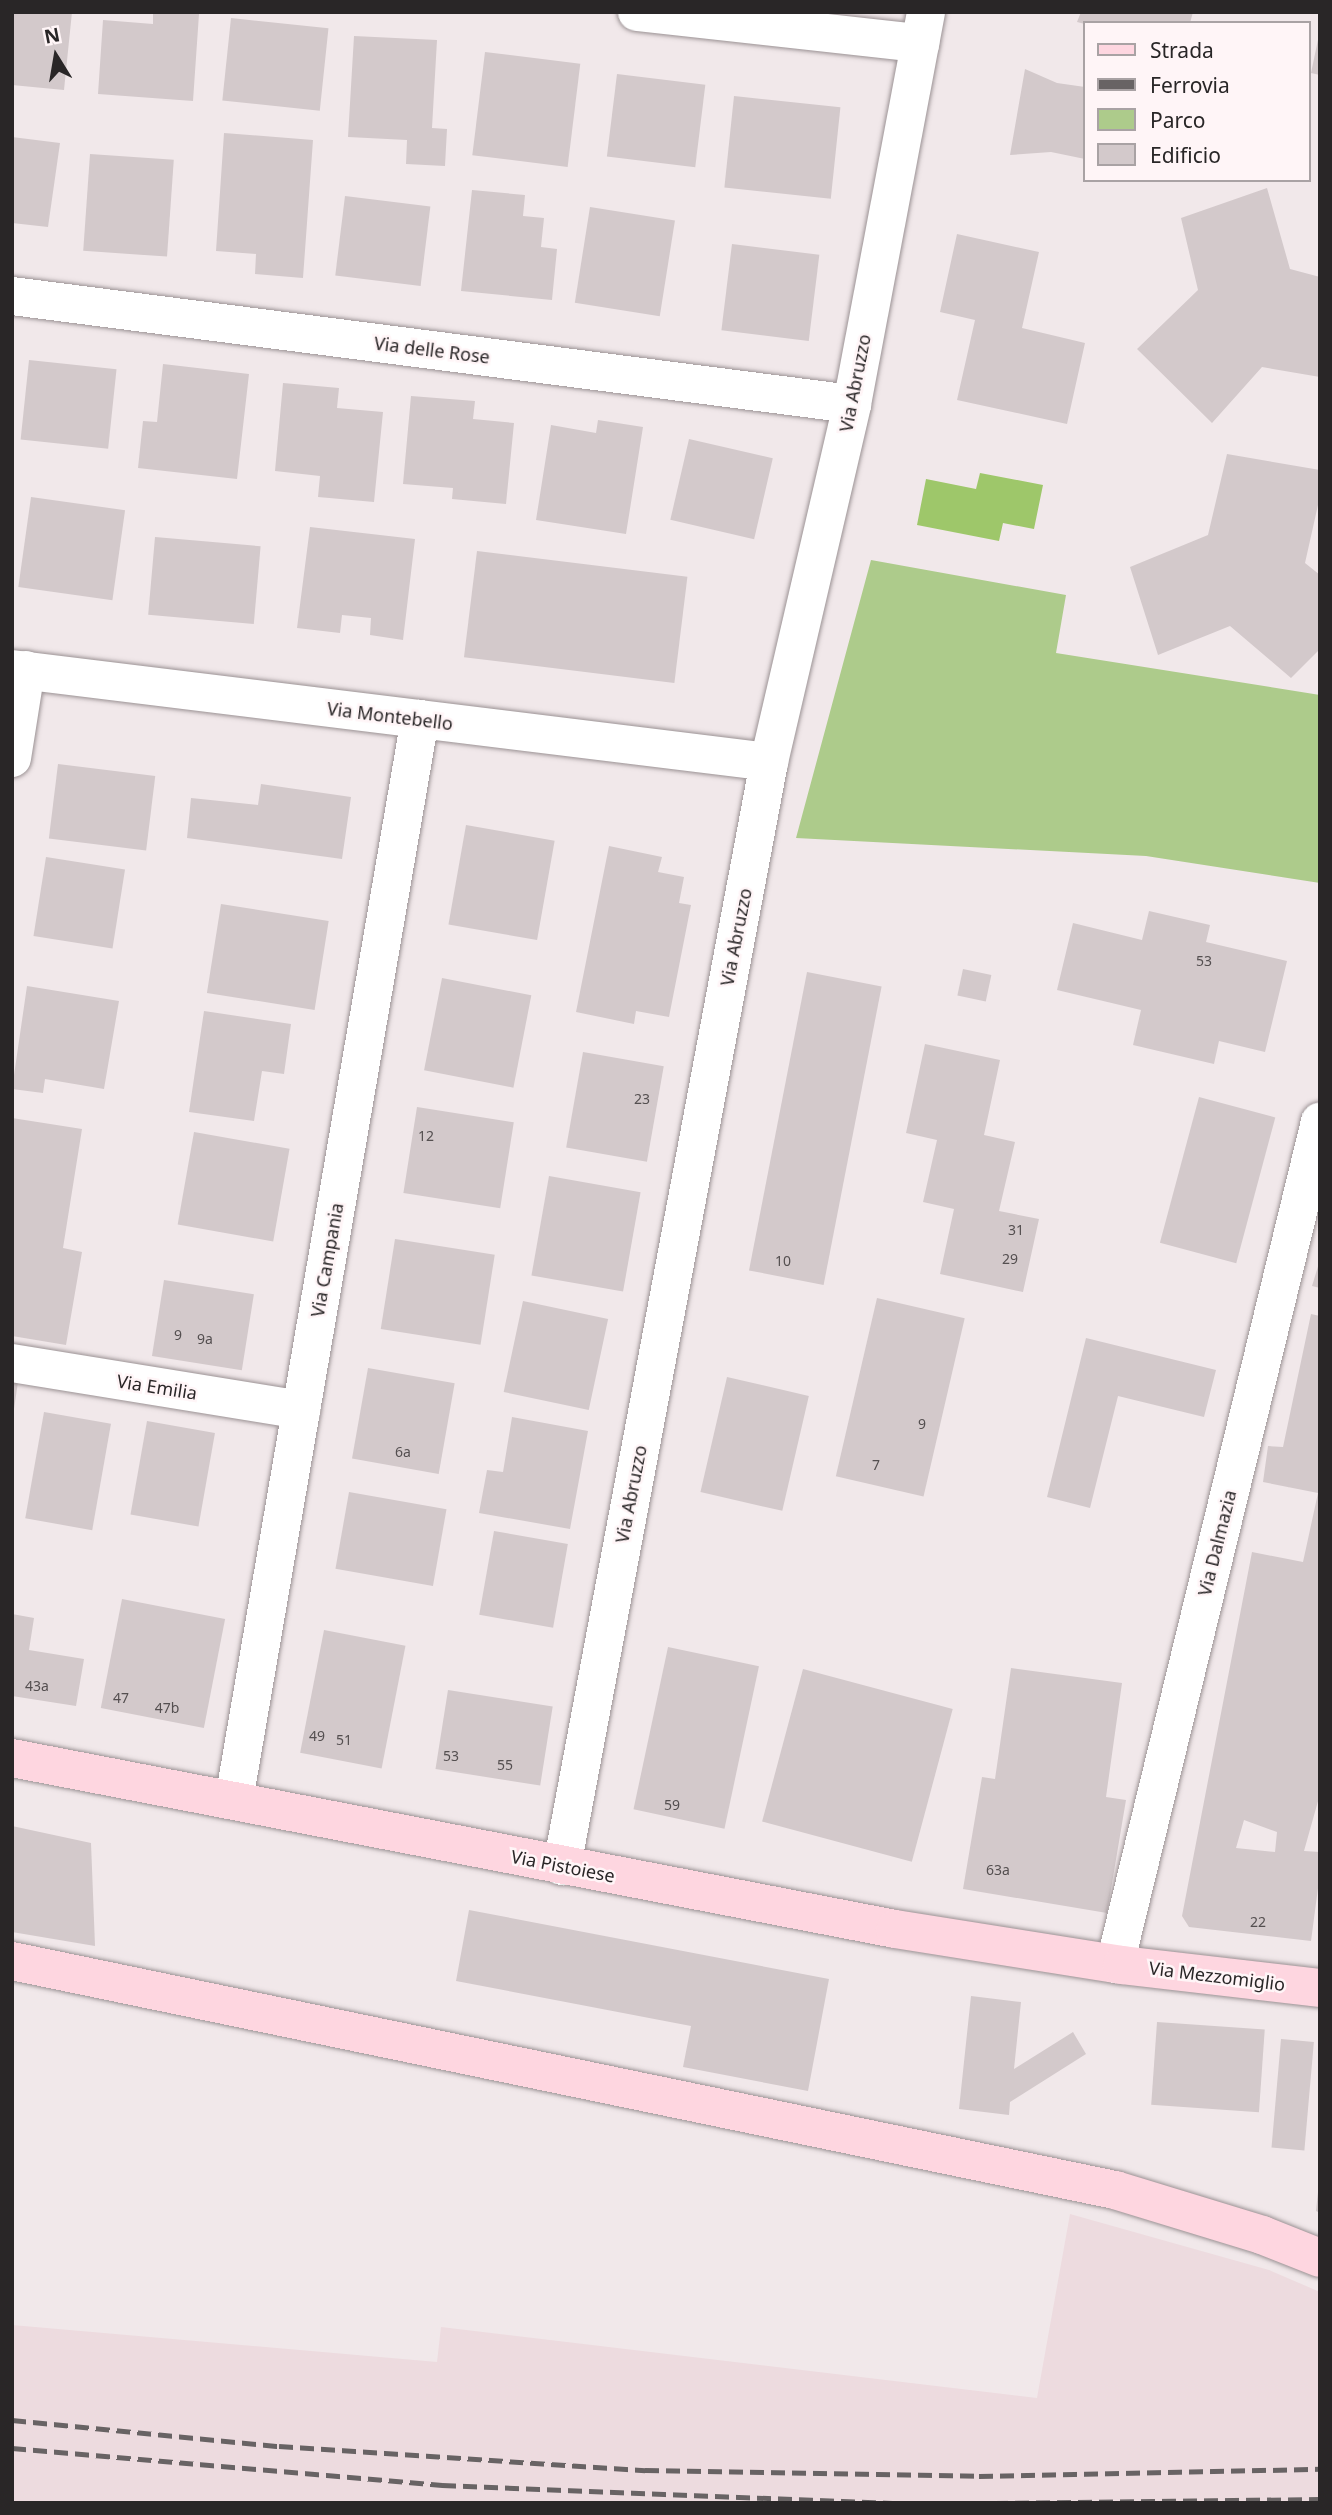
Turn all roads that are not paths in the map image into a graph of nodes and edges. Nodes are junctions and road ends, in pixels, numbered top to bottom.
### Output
1 (637, 12) edge
2 (923, 28) edge
3 (12, 296) edge
4 (852, 404) junction
5 (19, 670) edge
6 (420, 719) junction
7 (12, 758) edge
8 (769, 762) junction
9 (1320, 1122) edge
10 (12, 1363) edge
11 (301, 1410) junction
12 (12, 1758) edge
13 (234, 1800) junction
14 (562, 1866) junction
15 (12, 1961) edge
16 (1115, 1964) junction
17 (1320, 1988) edge
18 (1320, 2258) edge

1 - 2 street
2 - 4 street, Via Abruzzo
3 - 4 street, Via delle Rose
4 - 8 street, Via Abruzzo
5 - 6 street, Via Montebello
5 - 7 street
6 - 8 street, Via Montebello
6 - 11 street, Via Campania
8 - 14 street, Via Abruzzo
9 - 16 street, Via Dalmazia
10 - 11 street, Via Emilia
11 - 13 street, Via Campania
12 - 13 main road, Via Pistoiese
13 - 14 main road, Via Pistoiese
14 - 16 main road, Via Pistoiese
15 - 18 main road
16 - 17 main road, Via Mezzomiglio

